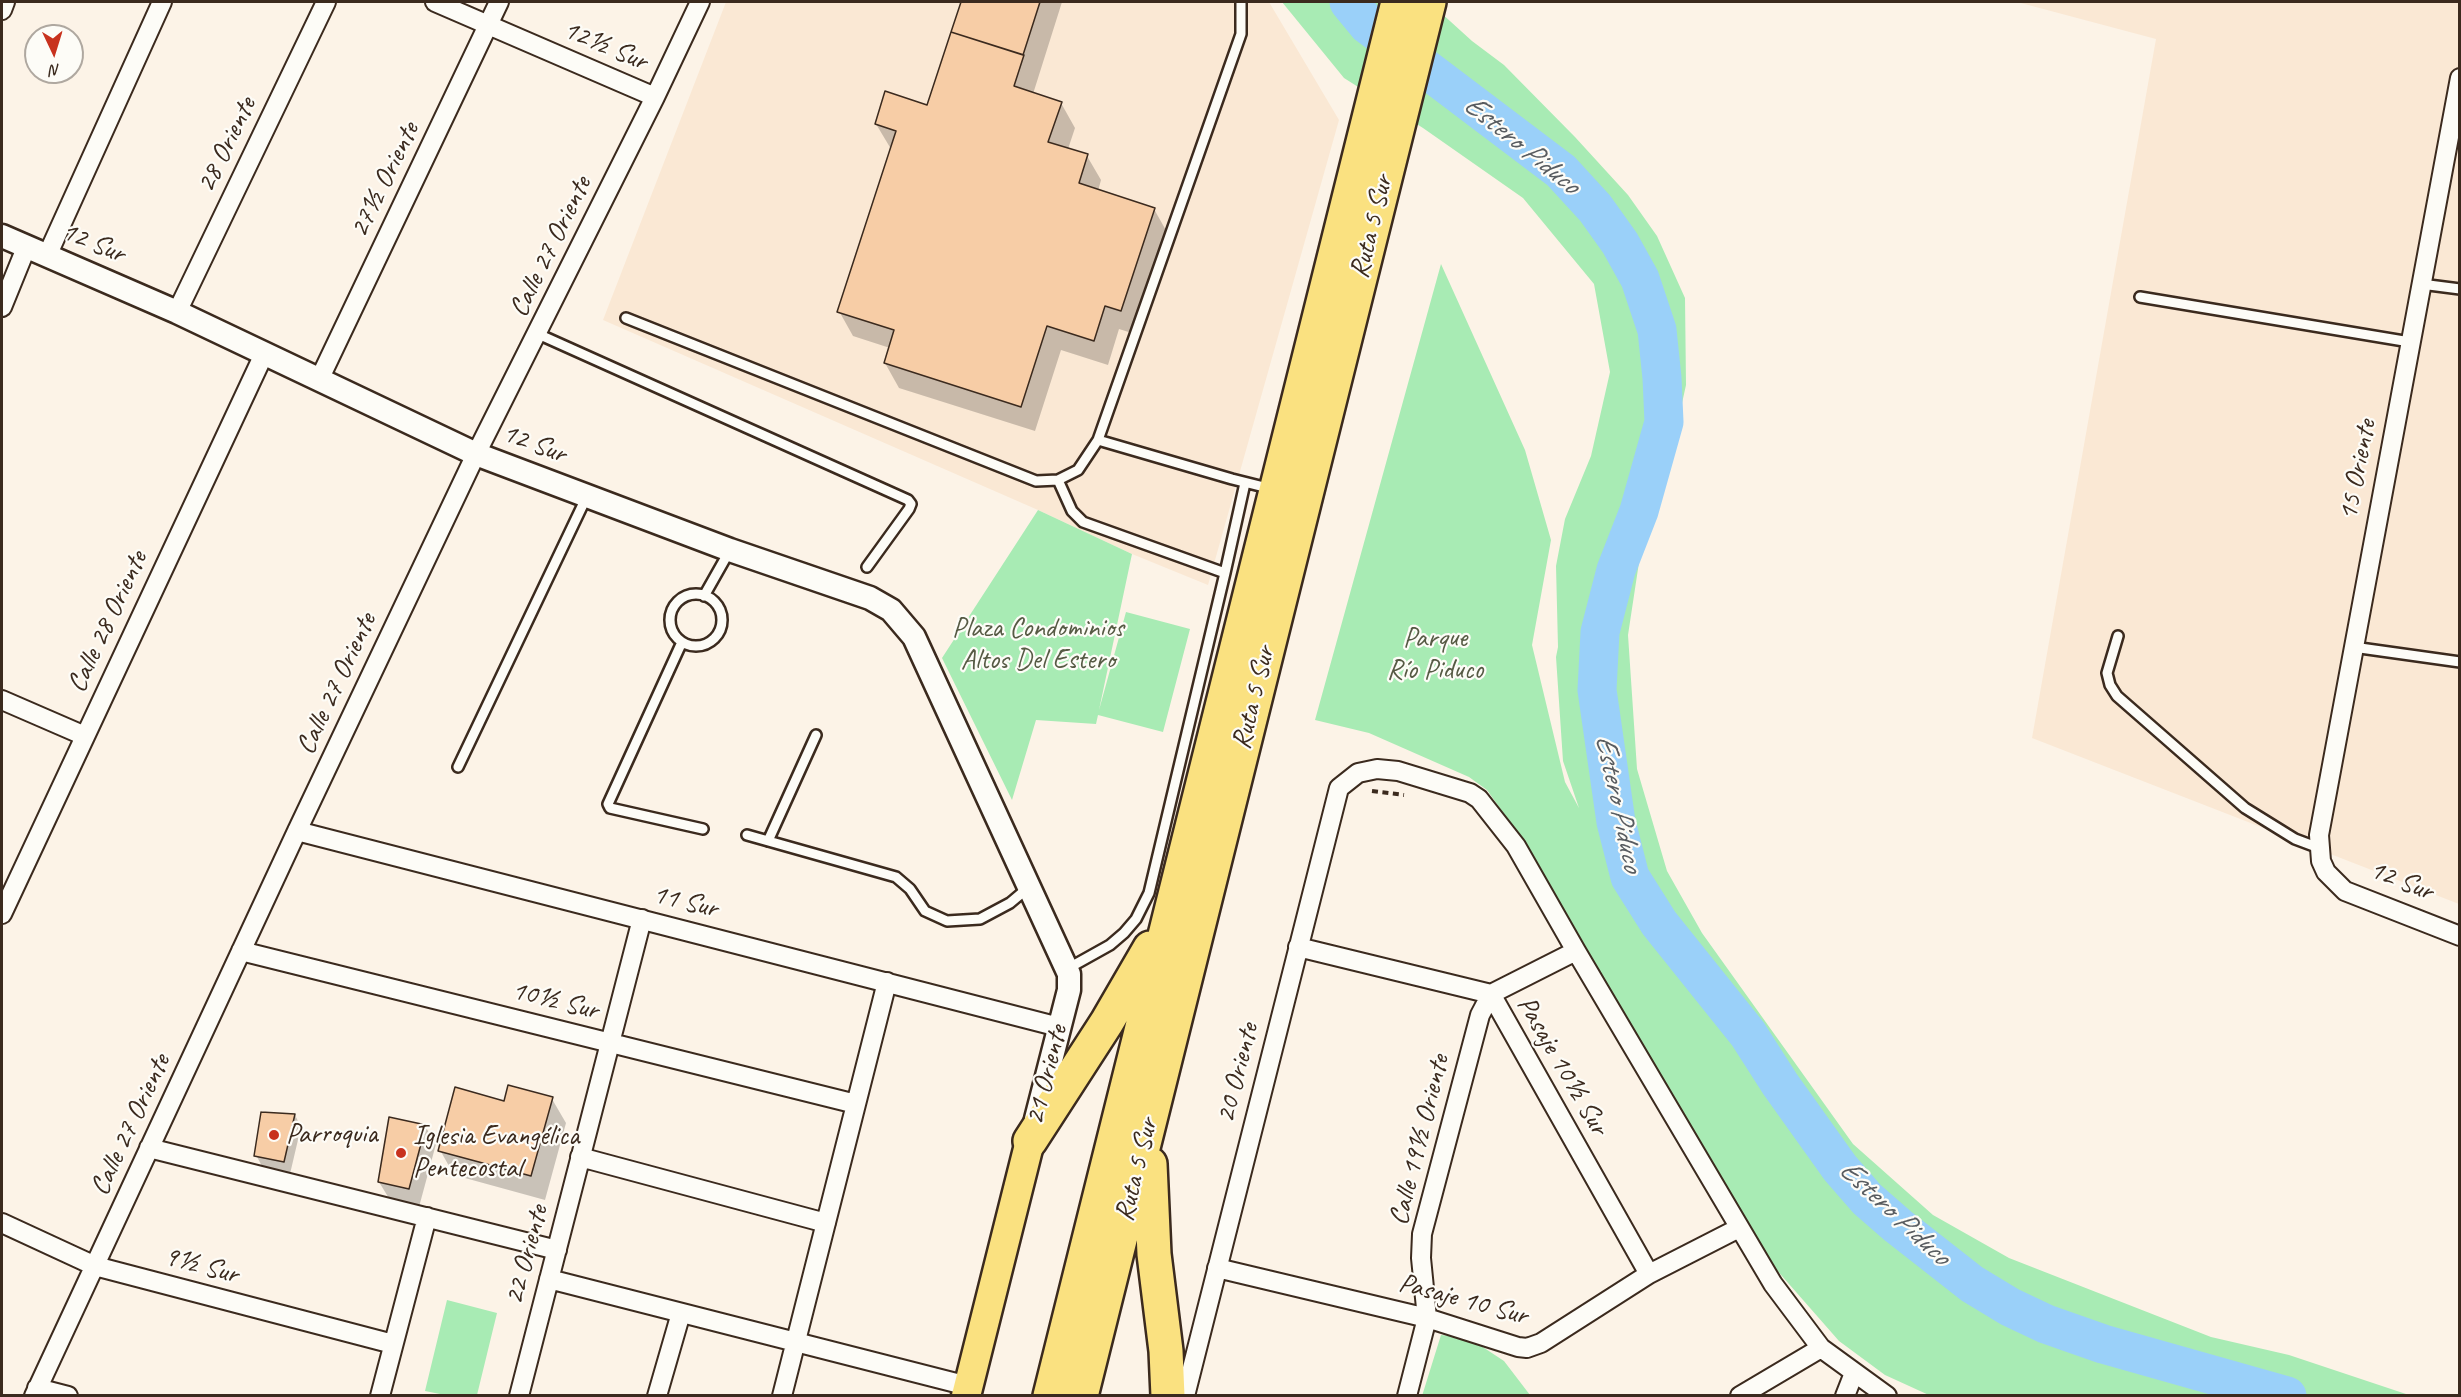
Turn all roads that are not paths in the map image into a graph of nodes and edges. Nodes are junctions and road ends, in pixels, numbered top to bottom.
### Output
1 (6, 2) edge
2 (162, 2) edge
3 (326, 2) edge
4 (435, 2) edge
5 (499, 2) edge
6 (700, 2) edge
7 (1242, 2) edge
8 (1398, 2) edge
9 (1429, 2) edge
10 (2, 10) edge
11 (489, 26) junction
12 (2460, 78) edge
13 (655, 97) junction
14 (2454, 139) edge
15 (2, 236) edge
16 (36, 252) junction
17 (2421, 284) junction
18 (2460, 289) edge
19 (2140, 297) dead end
20 (2, 307) edge
21 (177, 312) junction
22 (626, 318) dead end
23 (538, 334) junction
24 (2410, 342) junction
25 (264, 354) junction
26 (319, 380) junction
27 (1098, 440) junction
28 (476, 454) junction
29 (1058, 480) junction
30 (1245, 483) junction
31 (1276, 490) junction
32 (587, 496) junction
33 (730, 550) junction
34 (867, 567) dead end
35 (1226, 573) junction
36 (704, 596) junction
37 (2118, 636) dead end
38 (682, 642) junction
39 (2353, 647) junction
40 (2460, 662) edge
41 (2, 700) edge
42 (816, 735) dead end
43 (85, 736) junction
44 (458, 767) dead end
45 (973, 768) joint
46 (703, 829) dead end
47 (297, 831) junction
48 (747, 835) dead end
49 (768, 841) junction
50 (2319, 848) junction
51 (2326, 872) joint
52 (1030, 885) junction
53 (1173, 900) junction
54 (2, 914) edge
55 (642, 920) junction
56 (2460, 936) edge
57 (1298, 947) junction
58 (241, 951) junction
59 (1576, 951) junction
60 (1067, 969) junction
61 (887, 982) junction
62 (1491, 994) junction
63 (1059, 1027) junction
64 (610, 1042) junction
65 (856, 1104) junction
66 (1150, 1117) junction
67 (1030, 1141) junction
68 (149, 1148) junction
69 (580, 1157) junction
70 (427, 1217) junction
71 (826, 1222) junction
72 (2, 1223) edge
73 (1739, 1228) junction
74 (557, 1250) junction
75 (95, 1266) junction
76 (1218, 1268) junction
77 (1649, 1274) junction
78 (549, 1279) junction
79 (681, 1313) junction
80 (1426, 1318) junction
81 (796, 1342) junction
82 (393, 1344) junction
83 (1821, 1348) junction
84 (1854, 1373) junction
85 (967, 1391) edge
86 (40, 1393) edge
87 (68, 1395) edge
88 (380, 1395) edge
89 (519, 1395) edge
90 (657, 1395) edge
91 (782, 1395) edge
92 (1050, 1395) edge
93 (1081, 1395) edge
94 (1168, 1395) edge
95 (1185, 1395) edge
96 (1407, 1395) edge
97 (1740, 1395) edge
98 (1845, 1395) edge
99 (1887, 1395) edge

1 - 10 street
2 - 16 street
3 - 21 street, 28 Oriente
4 - 11 street, 12½ Sur
5 - 11 street, 27½ Oriente
6 - 13 street, Calle 27 Oriente
7 - 27 lane
8 - 31 highway, Ruta 5 Sur
9 - 66 highway, Ruta 5 Sur
11 - 13 street, 12½ Sur
11 - 26 street, 27½ Oriente
12 - 14 street, 15 Oriente
13 - 23 street, Calle 27 Oriente
14 - 17 street, 15 Oriente
15 - 16 street, 12 Sur
16 - 20 street
16 - 21 street, 12 Sur
17 - 18 lane
17 - 24 street, 15 Oriente
19 - 24 lane
21 - 25 street, 12 Sur
22 - 29 lane
23 - 28 street, Calle 27 Oriente
23 - 34 lane
24 - 39 street, 15 Oriente
25 - 26 street, 12 Sur
25 - 43 street, Calle 28 Oriente
26 - 28 street, 12 Sur
27 - 29 lane
27 - 30 lane
28 - 32 street, 12 Sur
28 - 47 street, Calle 27 Oriente
29 - 35 lane
30 - 31 lane
30 - 35 lane
31 - 53 highway, Ruta 5 Sur
32 - 33 street, 12 Sur
32 - 44 lane
33 - 36 lane
33 - 45 street, 12 Sur
35 - 60 lane
36 - 38 lane
36 - 38 lane
37 - 50 lane
38 - 46 lane
39 - 40 lane
39 - 50 street, 15 Oriente
41 - 43 street
42 - 49 lane
43 - 54 street, Calle 28 Oriente
45 - 52 street, 21 Oriente
47 - 55 street, 11 Sur
47 - 58 street, Calle 27 Oriente
48 - 49 lane
49 - 52 lane
50 - 51 street, 15 Oriente
51 - 56 street, 12 Sur
52 - 60 street, 21 Oriente
53 - 67 highway
53 - 92 highway, Ruta 5 Sur
55 - 61 street, 11 Sur
55 - 64 street, 22 Oriente
57 - 59 street, 20 Oriente
57 - 62 street, Pasaje 10½ Sur
57 - 76 street, 20 Oriente
58 - 64 street, 10½ Sur
58 - 68 street, Calle 27 Oriente
59 - 62 street
59 - 73 street
60 - 63 street, 21 Oriente
61 - 63 street, 11 Sur
61 - 65 street
62 - 77 street, Pasaje 10½ Sur
62 - 80 street, Calle 19½ Oriente
63 - 67 street, 21 Oriente
64 - 65 street, 10½ Sur
64 - 69 street, 22 Oriente
65 - 71 street
66 - 93 highway, Ruta 5 Sur
66 - 94 highway
67 - 85 main road, 21 Oriente
68 - 70 street
68 - 75 street, Calle 27 Oriente
69 - 71 street
69 - 74 street, 22 Oriente
70 - 74 street
70 - 82 street
71 - 81 street
72 - 75 street, 9½ Sur
73 - 77 street, Pasaje 10 Sur
73 - 83 street
74 - 78 street, 22 Oriente
75 - 82 street, 9½ Sur
75 - 86 street, Calle 27 Oriente
76 - 80 street, Pasaje 10 Sur
76 - 95 street, 20 Oriente
77 - 80 street, Pasaje 10 Sur
78 - 79 street
78 - 89 street, 22 Oriente
79 - 81 street
79 - 90 street
80 - 96 street, Calle 19½ Oriente
81 - 85 street
81 - 91 street
82 - 88 street
83 - 84 street
83 - 97 street
84 - 98 street
84 - 99 street
86 - 87 street

